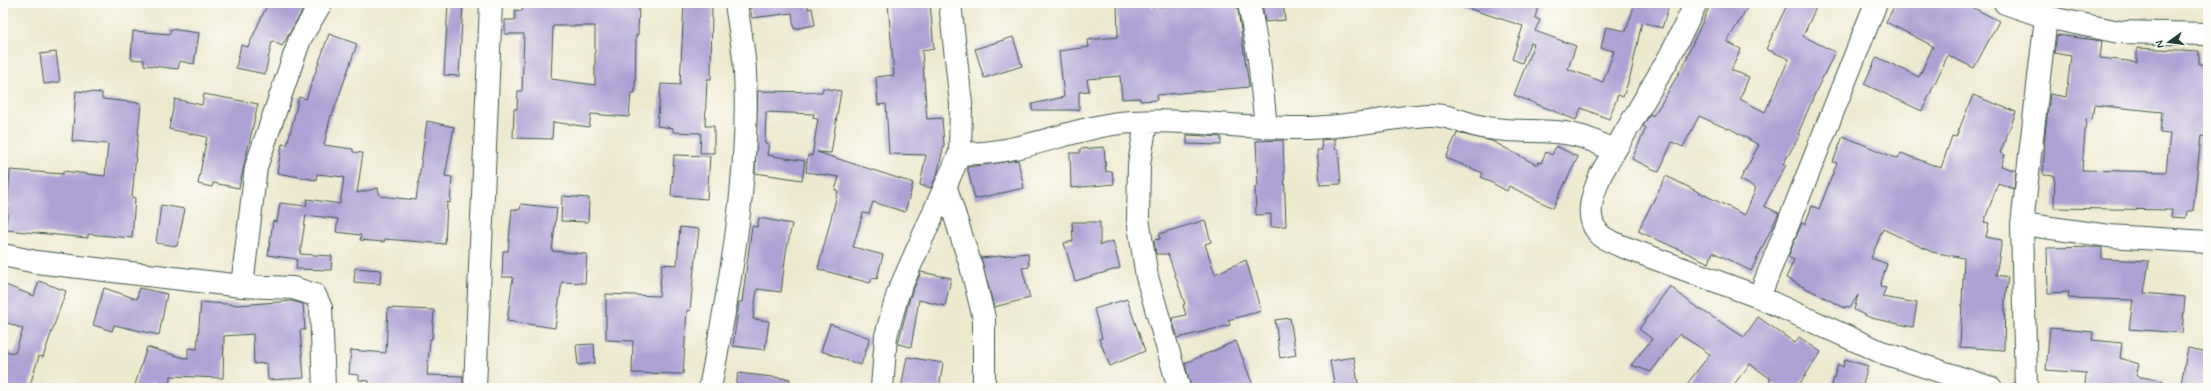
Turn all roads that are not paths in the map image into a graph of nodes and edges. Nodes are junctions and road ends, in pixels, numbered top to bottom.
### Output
1 (321, 3) edge
2 (491, 3) edge
3 (736, 3) edge
4 (950, 3) edge
5 (1249, 3) edge
6 (1696, 3) edge
7 (1876, 3) edge
8 (2005, 3) edge
9 (2046, 18) junction
10 (2208, 34) edge
11 (1146, 123) junction
12 (1266, 127) junction
13 (1614, 152) junction
14 (960, 153) junction
15 (946, 188) junction
16 (2022, 224) junction
17 (2208, 242) edge
18 (3, 255) edge
19 (242, 286) junction
20 (1759, 297) junction
21 (324, 388) edge
22 (475, 388) edge
23 (710, 388) edge
24 (882, 388) edge
25 (984, 388) edge
26 (1179, 388) edge
27 (1991, 388) edge
28 (2026, 388) edge

1 - 19 street
2 - 22 street
3 - 23 street
4 - 14 street
5 - 12 street
6 - 13 street
7 - 20 street
8 - 9 street
9 - 10 street
9 - 16 street
11 - 12 street
11 - 14 street
11 - 26 street
12 - 13 street
13 - 20 street
14 - 15 street
15 - 24 street
15 - 25 street
16 - 17 street
16 - 28 street
18 - 19 street
19 - 21 street
20 - 27 street

